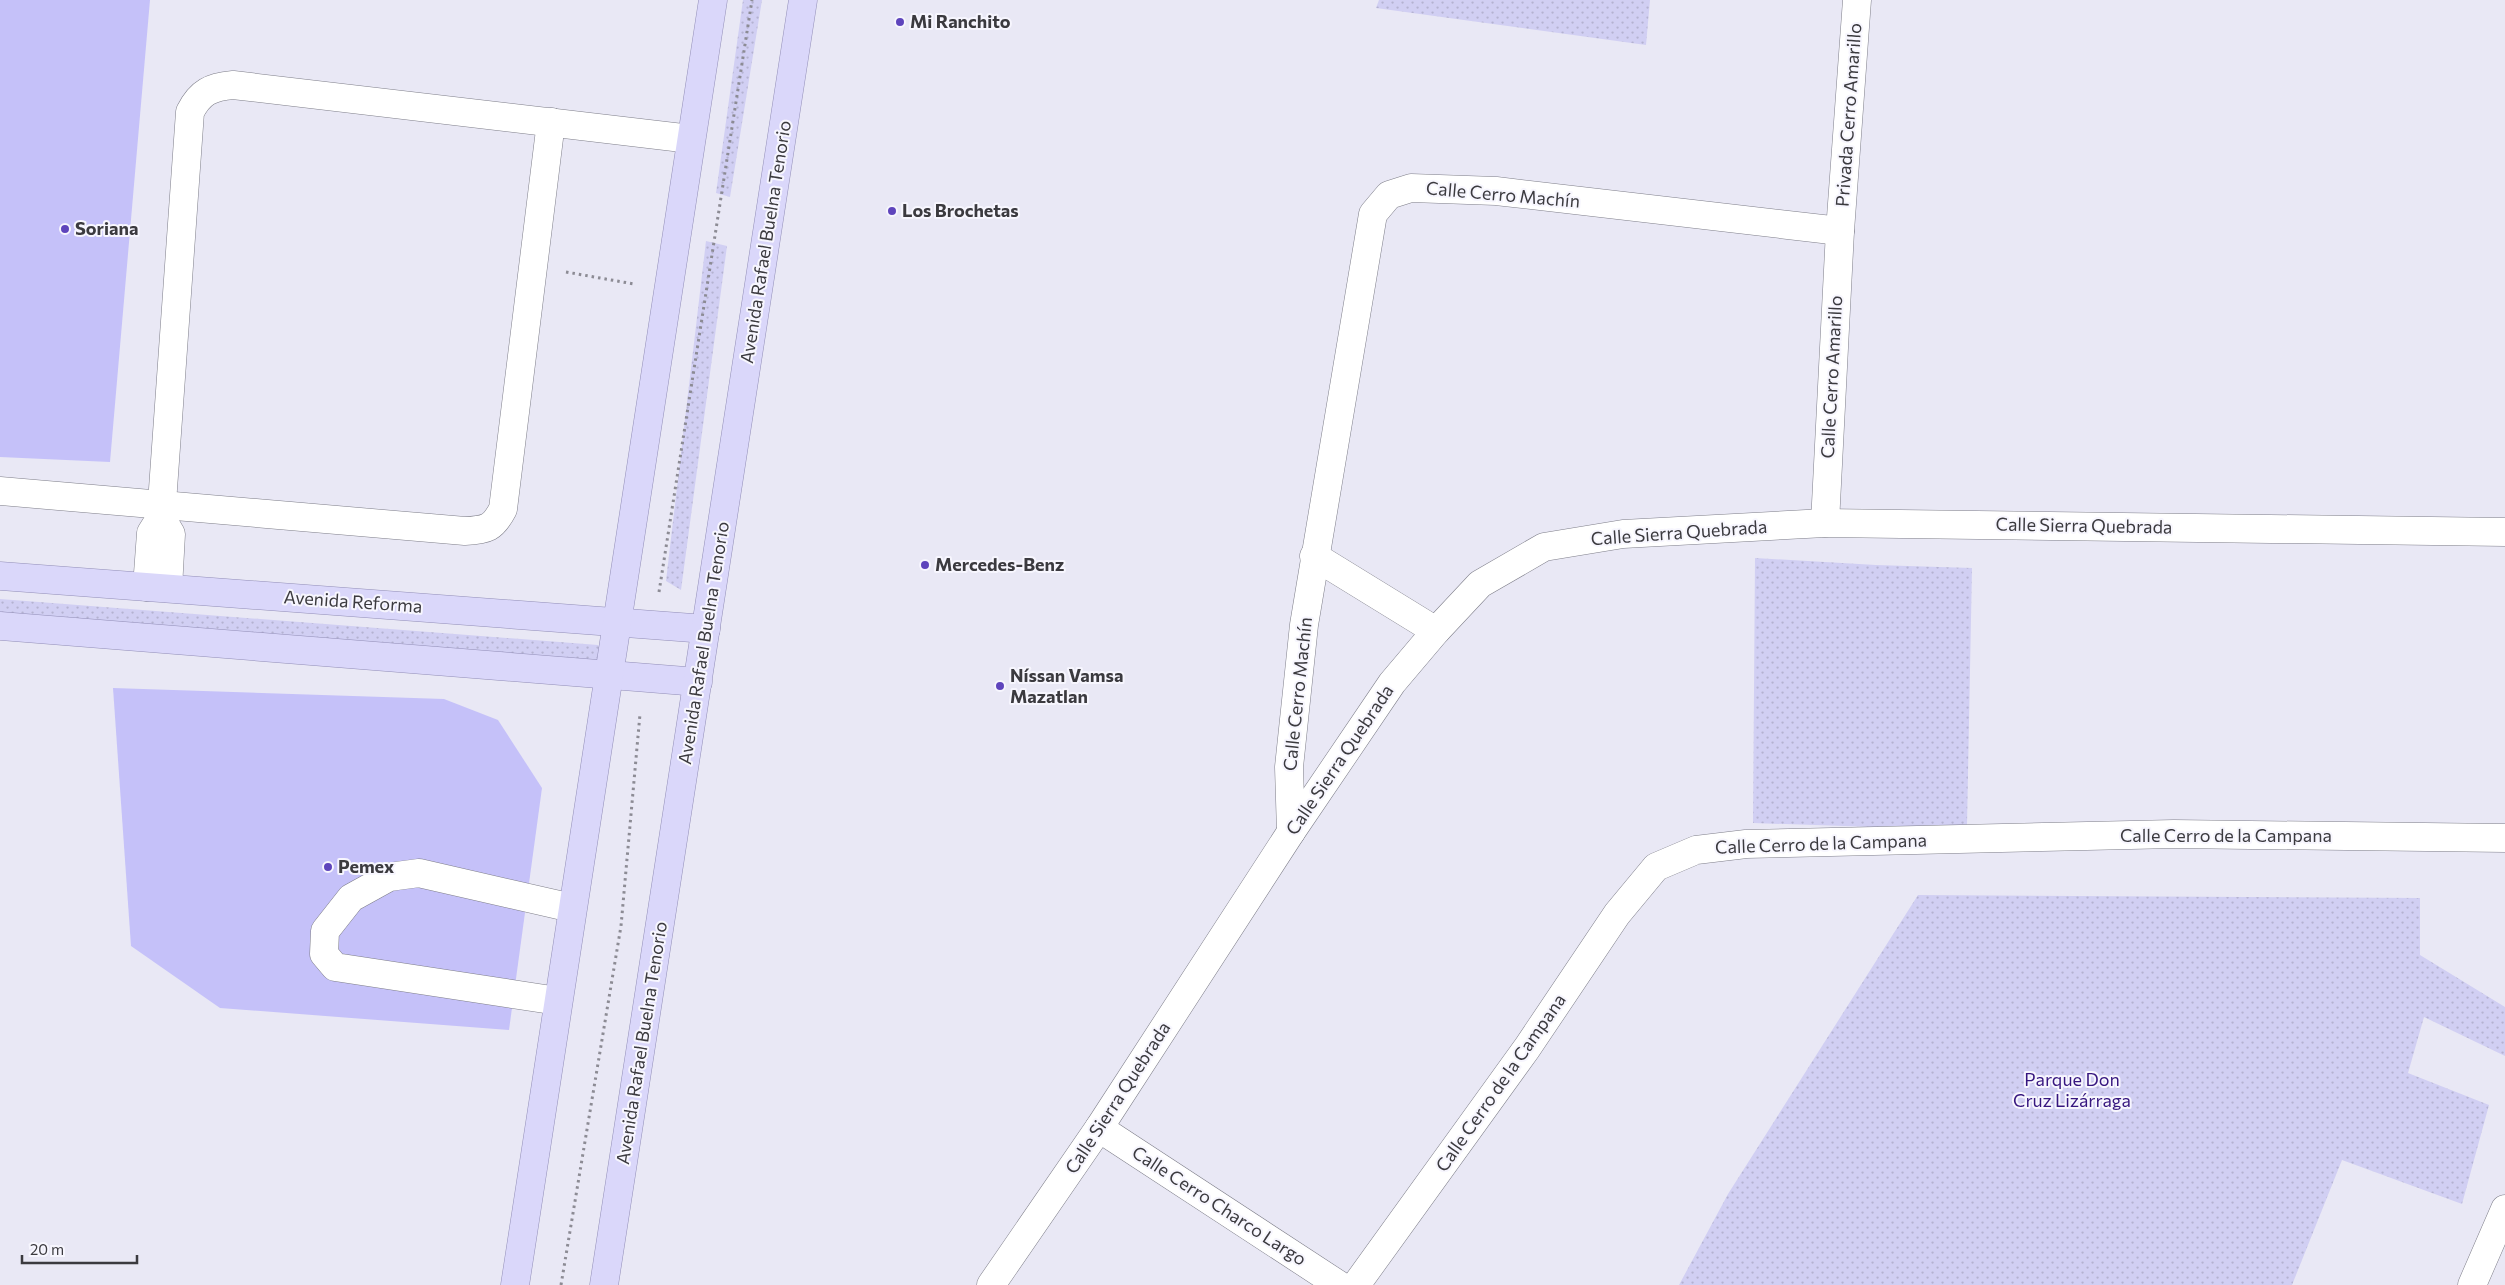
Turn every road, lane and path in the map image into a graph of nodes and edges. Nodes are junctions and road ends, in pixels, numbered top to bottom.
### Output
1 (713, 0) edge
2 (803, 0) edge
3 (1858, 0) edge
4 (551, 122) junction
5 (691, 139) junction
6 (1840, 231) junction
7 (566, 272) dead end
8 (667, 290) junction
9 (0, 491) edge
10 (162, 511) junction
11 (1825, 523) junction
12 (2505, 532) edge
13 (1314, 556) junction
14 (0, 576) edge
15 (157, 587) junction
16 (616, 622) junction
17 (0, 626) edge
18 (706, 629) junction
19 (1436, 631) junction
20 (608, 675) junction
21 (698, 682) junction
22 (1290, 832) junction
23 (2505, 838) edge
24 (572, 908) junction
25 (558, 1001) junction
26 (1100, 1128) junction
27 (2505, 1209) edge
28 (515, 1285) edge
29 (604, 1285) edge
30 (991, 1285) edge
31 (1339, 1285) edge
32 (1356, 1285) edge
33 (2472, 1285) edge

1 - 5 main road
2 - 18 main road, Avenida Rafael Buelna Tenorio
3 - 6 street, Privada Cerro Amarillo
4 - 5 street
4 - 10 street
4 - 10 street
5 - 8 main road
6 - 11 street, Calle Cerro Amarillo
6 - 13 street, Calle Cerro Machín
7 - 8 path
8 - 16 main road
9 - 10 street
10 - 15 street
11 - 12 street, Calle Sierra Quebrada
11 - 19 street, Calle Sierra Quebrada
13 - 19 street
13 - 22 street, Calle Cerro Machín
14 - 15 main road, Avenida Reforma
15 - 16 main road, Avenida Reforma
16 - 18 main road, Avenida Reforma
16 - 20 main road
17 - 20 main road
18 - 21 main road, Avenida Rafael Buelna Tenorio
19 - 22 street, Calle Sierra Quebrada
20 - 21 main road
20 - 24 main road
21 - 29 main road, Avenida Rafael Buelna Tenorio
22 - 26 street, Calle Sierra Quebrada
23 - 32 street, Calle Cerro de la Campana
24 - 25 main road
24 - 25 street
25 - 28 main road
26 - 30 street, Calle Sierra Quebrada
26 - 31 street, Calle Cerro Charco Largo
27 - 33 street

